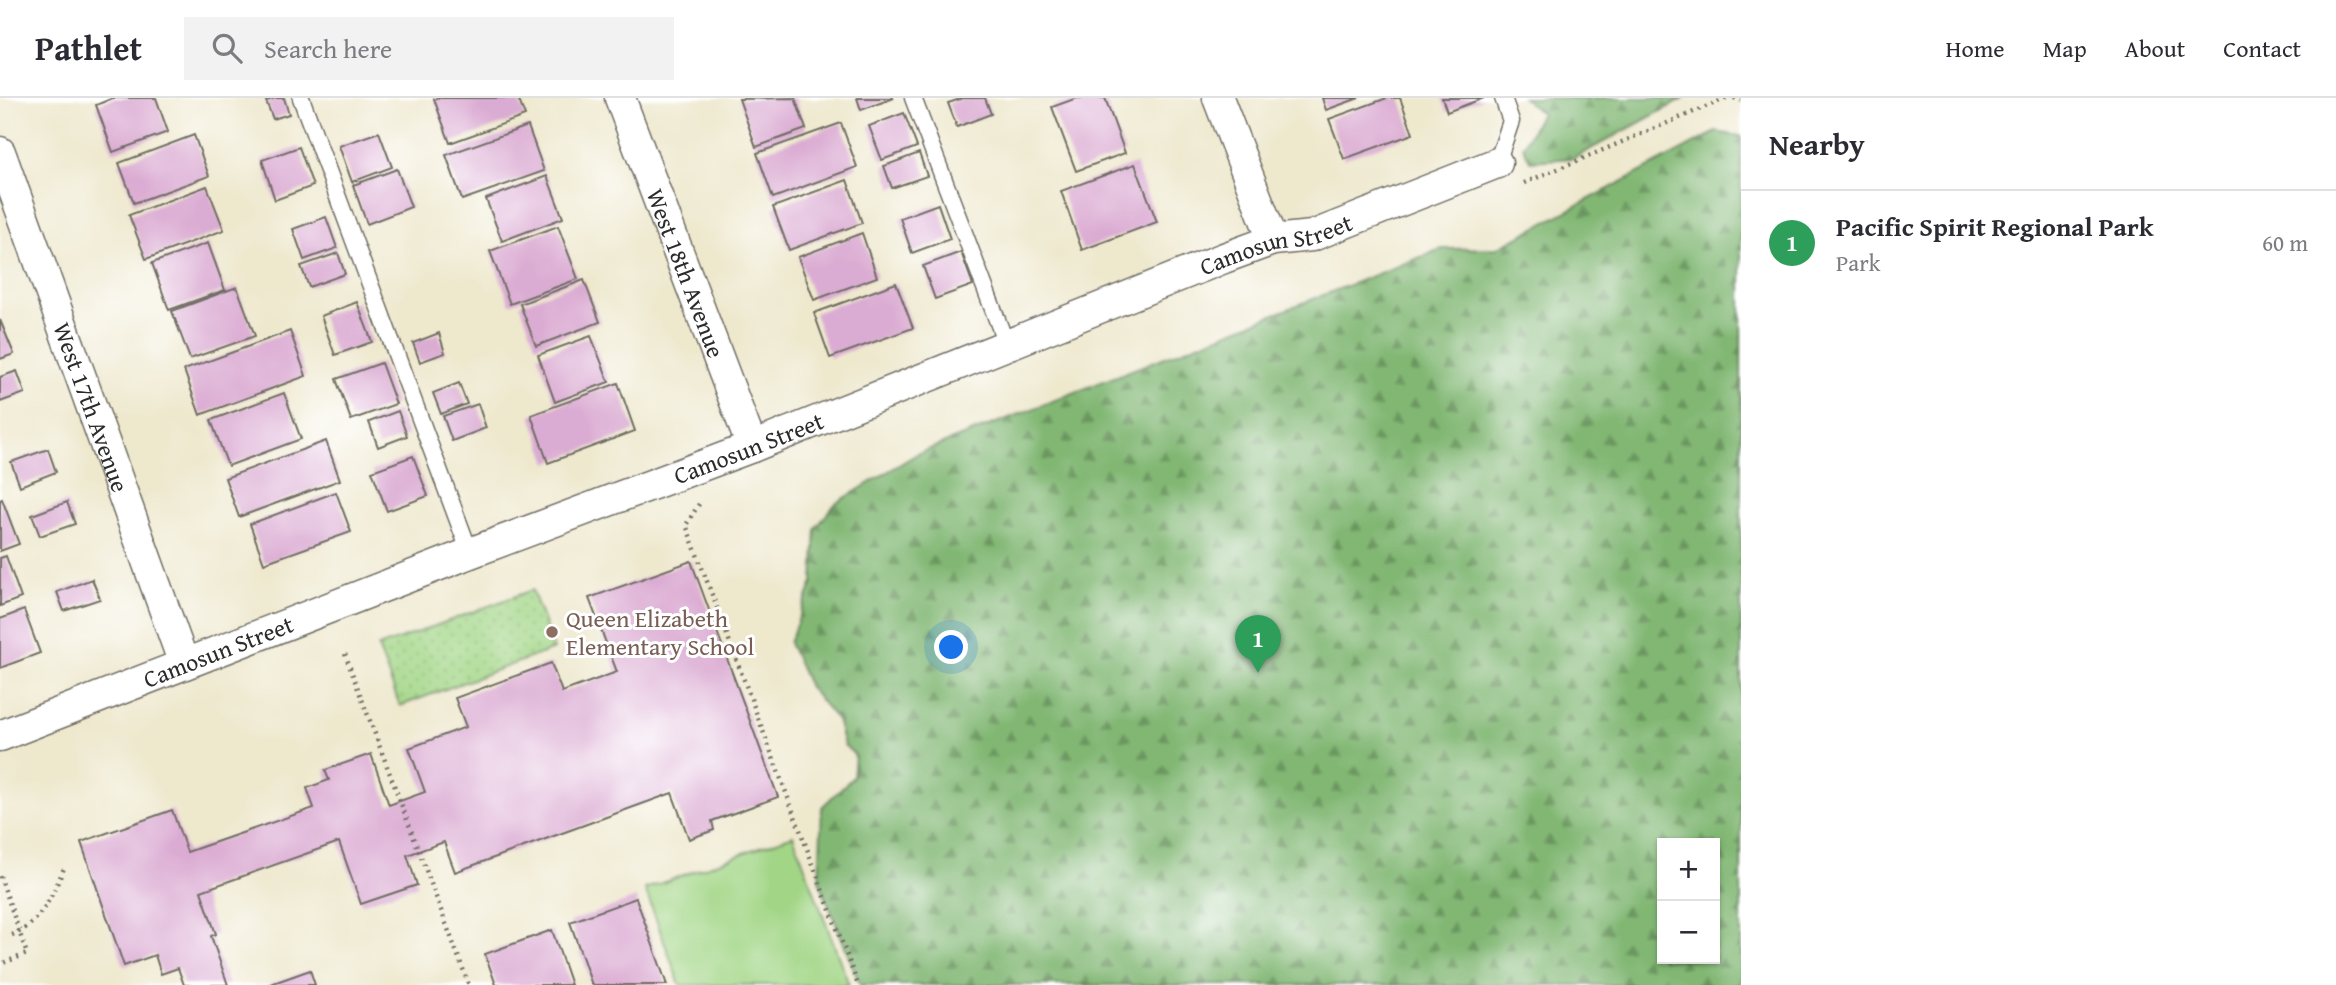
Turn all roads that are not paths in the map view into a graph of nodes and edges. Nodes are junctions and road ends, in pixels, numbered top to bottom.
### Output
1 (301, 98) edge
2 (620, 98) edge
3 (913, 98) edge
4 (1218, 98) edge
5 (1503, 98) edge
6 (0, 152) edge
7 (1497, 163) joint
8 (1273, 240) junction
9 (1007, 346) junction
10 (752, 447) junction
11 (470, 553) junction
12 (184, 664) junction
13 (0, 736) edge

1 - 11 lane
2 - 10 street, West 18th Avenue
3 - 9 lane
4 - 8 street
5 - 7 lane
6 - 12 street, West 17th Avenue
7 - 8 street, Camosun Street
8 - 9 street, Camosun Street
9 - 10 street, Camosun Street
10 - 11 street, Camosun Street
11 - 12 street, Camosun Street
12 - 13 street, Camosun Street

